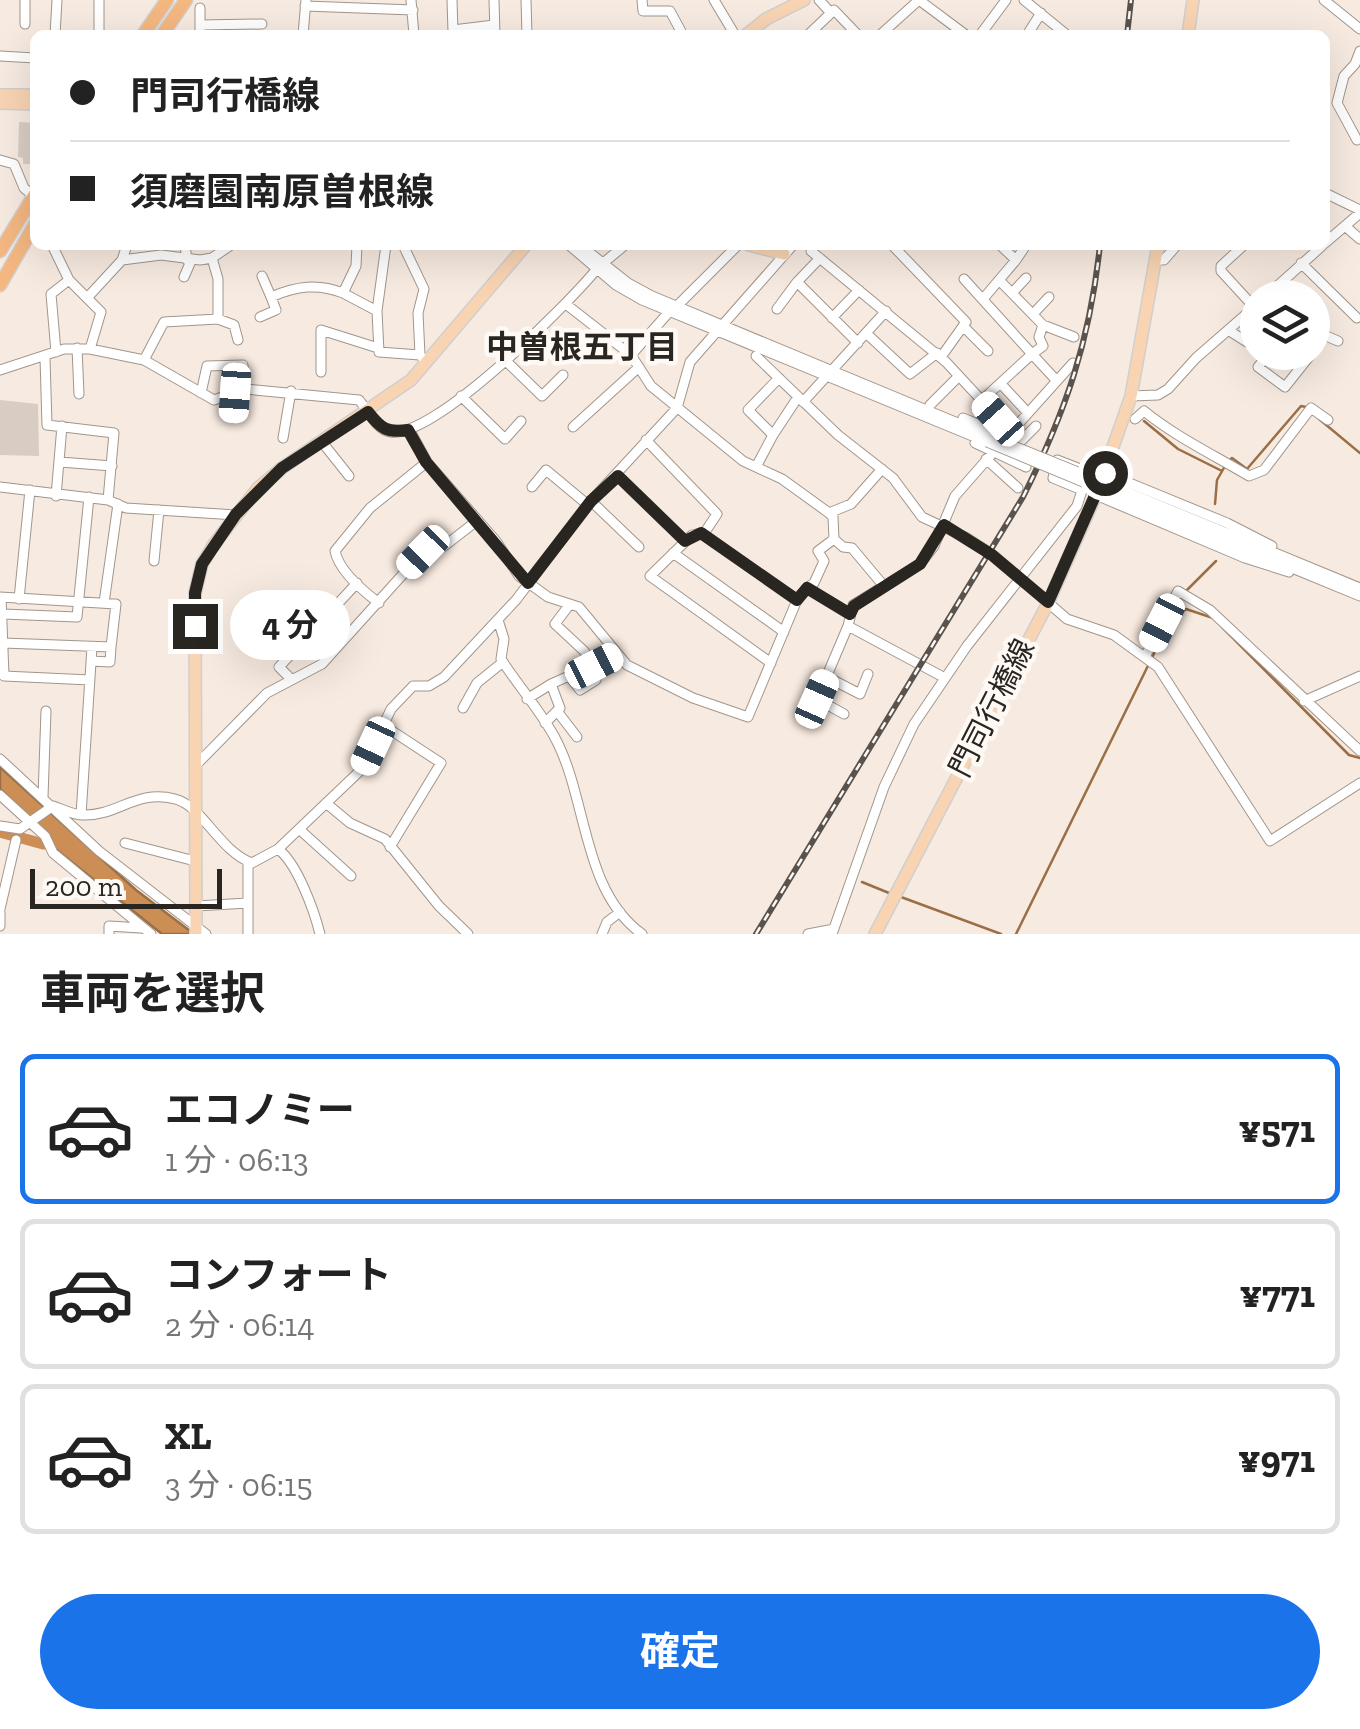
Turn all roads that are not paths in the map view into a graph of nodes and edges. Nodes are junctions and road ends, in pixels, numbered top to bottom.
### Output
1 (25, 0) edge
2 (57, 0) edge
3 (100, 0) edge
4 (167, 0) edge
5 (186, 0) edge
6 (452, 0) edge
7 (494, 0) edge
8 (526, 0) edge
9 (642, 0) edge
10 (804, 0) edge
11 (819, 0) edge
12 (846, 0) edge
13 (919, 0) edge
14 (1006, 0) edge
15 (1024, 0) edge
16 (1194, 0) edge
17 (1324, 0) edge
18 (716, 1) edge
19 (306, 3) edge
20 (412, 5) edge
21 (200, 8) dead end
22 (832, 12) junction
23 (1041, 13) junction
24 (25, 24) dead end
25 (262, 24) dead end
26 (1360, 28) edge
27 (55, 30) edge
28 (99, 30) edge
29 (147, 30) edge
30 (165, 30) edge
31 (200, 30) edge
32 (303, 30) edge
33 (414, 30) edge
34 (453, 30) edge
35 (494, 30) edge
36 (527, 30) edge
37 (680, 30) edge
38 (729, 30) edge
39 (752, 30) edge
40 (813, 30) edge
41 (852, 30) edge
42 (886, 30) edge
43 (959, 30) edge
44 (984, 30) edge
45 (1030, 30) edge
46 (1060, 30) edge
47 (1189, 30) edge
48 (1360, 51) edge
49 (0, 56) edge
50 (30, 58) edge
51 (0, 95) edge
52 (30, 95) edge
53 (0, 103) edge
54 (1336, 103) junction
55 (30, 104) edge
56 (1330, 107) edge
57 (1357, 140) dead end
58 (0, 160) edge
59 (30, 192) edge
60 (1330, 196) edge
61 (30, 204) edge
62 (1360, 212) edge
63 (1345, 226) junction
64 (30, 233) edge
65 (1330, 239) edge
66 (1360, 240) edge
67 (54, 250) edge
68 (125, 250) edge
69 (186, 250) edge
70 (224, 250) edge
71 (358, 250) edge
72 (385, 250) edge
73 (404, 250) edge
74 (521, 250) edge
75 (577, 250) edge
76 (584, 250) edge
77 (620, 250) edge
78 (733, 250) edge
79 (788, 250) edge
80 (813, 250) edge
81 (897, 250) edge
82 (1005, 250) edge
83 (1023, 250) edge
84 (1157, 250) edge
85 (1173, 250) edge
86 (1238, 250) edge
87 (1317, 250) edge
88 (0, 252) edge
89 (212, 258) junction
90 (122, 260) junction
91 (189, 260) junction
92 (1016, 260) junction
93 (1156, 260) junction
94 (1301, 263) junction
95 (599, 267) junction
96 (262, 276) dead end
97 (184, 277) dead end
98 (1026, 278) dead end
99 (964, 279) dead end
100 (69, 280) junction
101 (999, 280) junction
102 (1283, 280) edge
103 (798, 282) junction
104 (0, 286) edge
105 (859, 290) junction
106 (1240, 290) edge
107 (343, 293) junction
108 (1012, 293) junction
109 (271, 297) junction
110 (1049, 297) dead end
111 (87, 298) junction
112 (983, 299) junction
113 (566, 305) junction
114 (777, 309) dead end
115 (378, 310) junction
116 (672, 310) junction
117 (886, 310) junction
118 (1033, 314) junction
119 (260, 317) dead end
120 (832, 318) junction
121 (1357, 318) dead end
122 (218, 319) junction
123 (1240, 319) edge
124 (1043, 325) junction
125 (964, 326) junction
126 (720, 328) junction
127 (1228, 330) junction
128 (867, 334) junction
129 (1074, 337) dead end
130 (1240, 338) edge
131 (1330, 338) edge
132 (238, 340) dead end
133 (1338, 341) dead end
134 (858, 343) junction
135 (77, 348) junction
136 (378, 348) junction
137 (90, 349) junction
138 (988, 350) dead end
139 (56, 352) junction
140 (1032, 354) junction
141 (631, 355) junction
142 (756, 356) dead end
143 (939, 356) junction
144 (45, 358) junction
145 (423, 358) junction
146 (144, 360) junction
147 (505, 360) junction
148 (1073, 363) dead end
149 (639, 367) junction
150 (0, 370) edge
151 (1262, 370) edge
152 (1300, 370) edge
153 (321, 372) dead end
154 (831, 374) junction
155 (564, 375) dead end
156 (959, 376) junction
157 (778, 378) junction
158 (1056, 380) junction
159 (1001, 384) junction
160 (858, 386) junction
161 (240, 391) junction
162 (291, 391) junction
163 (202, 393) junction
164 (78, 394) dead end
165 (1158, 395) junction
166 (461, 396) junction
167 (1130, 396) junction
168 (800, 400) junction
169 (982, 400) junction
170 (930, 405) junction
171 (677, 408) junction
172 (1144, 411) junction
173 (368, 412) junction
174 (1027, 412) junction
175 (234, 416) dead end
176 (1135, 419) dead end
177 (1328, 420) dead end
178 (521, 422) dead end
179 (62, 426) junction
180 (1036, 426) dead end
181 (574, 427) dead end
182 (408, 430) junction
183 (1009, 434) junction
184 (773, 435) junction
185 (283, 438) dead end
186 (646, 440) junction
187 (322, 442) junction
188 (988, 447) junction
189 (60, 462) junction
190 (426, 462) junction
191 (112, 466) junction
192 (756, 466) junction
193 (1026, 467) dead end
194 (882, 469) junction
195 (1105, 473) junction
196 (349, 476) dead end
197 (618, 476) junction
198 (0, 487) edge
199 (532, 488) dead end
200 (1018, 488) dead end
201 (30, 490) junction
202 (1082, 490) dead end
203 (56, 496) junction
204 (1096, 496) junction
205 (88, 498) junction
206 (113, 502) junction
207 (589, 503) junction
208 (159, 510) junction
209 (829, 513) junction
210 (236, 514) junction
211 (478, 520) junction
212 (944, 525) junction
213 (704, 534) junction
214 (834, 539) junction
215 (685, 541) junction
216 (639, 547) dead end
217 (673, 553) junction
218 (154, 561) dead end
219 (1318, 575) junction
220 (1019, 576) junction
221 (356, 583) junction
222 (528, 583) junction
223 (883, 586) junction
224 (807, 588) junction
225 (1360, 588) edge
226 (1360, 596) edge
227 (1, 597) edge
228 (19, 599) junction
229 (77, 599) junction
230 (797, 600) junction
231 (1048, 602) junction
232 (104, 603) junction
233 (379, 603) junction
234 (570, 604) junction
235 (2, 614) junction
236 (850, 614) junction
237 (498, 620) junction
238 (848, 626) junction
239 (784, 632) junction
240 (3, 643) junction
241 (92, 646) junction
242 (111, 647) junction
243 (618, 654) junction
244 (1149, 659) junction
245 (91, 661) junction
246 (503, 662) junction
247 (772, 663) junction
248 (591, 667) junction
249 (868, 674) dead end
250 (1360, 676) edge
251 (570, 677) junction
252 (826, 677) junction
253 (946, 678) junction
254 (291, 679) junction
255 (90, 680) junction
256 (551, 684) junction
257 (527, 699) junction
258 (1304, 701) junction
259 (463, 708) dead end
260 (46, 711) dead end
261 (557, 711) junction
262 (844, 714) dead end
263 (544, 723) junction
264 (383, 725) junction
265 (577, 738) dead end
266 (1360, 751) edge
267 (0, 758) edge
268 (196, 766) junction
269 (1360, 783) edge
270 (0, 795) edge
271 (43, 797) junction
272 (326, 803) junction
273 (52, 806) junction
274 (194, 808) junction
275 (81, 815) junction
276 (31, 822) junction
277 (0, 826) edge
278 (299, 829) junction
279 (16, 840) dead end
280 (124, 842) dead end
281 (390, 847) junction
282 (278, 849) junction
283 (195, 861) junction
284 (248, 862) junction
285 (351, 876) dead end
286 (248, 903) junction
287 (196, 906) junction
288 (0, 910) edge
289 (620, 912) junction
290 (0, 926) edge
291 (148, 931) edge
292 (198, 931) edge
293 (833, 931) edge
294 (108, 934) edge
295 (248, 934) edge
296 (320, 934) edge
297 (468, 934) edge
298 (602, 934) edge
299 (642, 934) edge
300 (808, 934) edge
301 (874, 934) edge

1 - 24 street
2 - 27 street
3 - 28 street
4 - 29 highway
5 - 30 highway
6 - 34 street
7 - 35 street
8 - 36 street
9 - 37 street
10 - 39 main road
11 - 22 street
12 - 22 street
13 - 42 street
13 - 43 street
14 - 44 street
15 - 23 street
16 - 47 main road
17 - 26 street
18 - 38 street
19 - 20 street
19 - 32 street
20 - 33 street
21 - 31 street
22 - 40 street
22 - 41 street
23 - 45 street
23 - 46 street
25 - 31 street
48 - 54 street
49 - 50 street
51 - 52 main road
53 - 55 main road
54 - 56 street
54 - 57 street
58 - 59 street
60 - 62 street
61 - 88 highway
62 - 63 street
63 - 65 street
63 - 66 street
64 - 104 highway
67 - 100 street
68 - 90 street
69 - 91 street
70 - 89 street
71 - 107 street
72 - 115 street
73 - 145 street
74 - 145 main road
75 - 95 street
76 - 95 street
77 - 95 street
78 - 116 street
79 - 126 street
80 - 103 street
80 - 105 street
81 - 125 street
82 - 92 street
83 - 92 street
84 - 93 main road, 門司行橋線
85 - 93 street
86 - 106 street
87 - 94 street
89 - 91 street
89 - 122 street
90 - 91 street
90 - 111 street
91 - 97 street
92 - 101 street
93 - 167 main road, 門司行橋線
94 - 102 street
94 - 121 street
95 - 113 street
95 - 116 street
96 - 109 street
98 - 108 street
99 - 112 street
100 - 111 street
100 - 139 street
101 - 108 street
101 - 112 street
103 - 114 street
103 - 120 street
105 - 117 street
105 - 120 street
107 - 109 street
107 - 115 street
108 - 118 street
109 - 119 street
110 - 118 street
111 - 137 street
112 - 140 street
113 - 141 street
113 - 147 street
115 - 136 street
116 - 126 street
116 - 141 street
117 - 128 street
117 - 143 street
118 - 124 street
120 - 134 street
122 - 132 street
122 - 146 street
123 - 127 street
124 - 129 street
124 - 140 street
125 - 138 street
125 - 143 street
126 - 154 street
126 - 171 street
127 - 130 street
127 - 165 street
128 - 134 street
128 - 143 street
131 - 133 street
134 - 154 street
135 - 137 street
135 - 139 street
135 - 164 street
136 - 145 street
136 - 153 street
137 - 146 street
139 - 144 street
140 - 158 street
140 - 159 street
141 - 149 street
142 - 157 street
143 - 156 street
144 - 150 street
144 - 179 street
145 - 173 main road
146 - 163 street
147 - 155 street
147 - 166 street
148 - 158 street
149 - 171 street
149 - 181 street
151 - 152 street
154 - 160 street
154 - 168 street
156 - 169 street
156 - 170 street
157 - 168 street
157 - 184 street
158 - 174 street
159 - 169 street
159 - 174 street
160 - 170 street
160 - 188 street
161 - 162 street
161 - 163 street
161 - 163 street
161 - 175 street
162 - 173 street
162 - 185 street
165 - 167 street
165 - 172 street
166 - 178 street
166 - 182 street
167 - 195 main road, 門司行橋線
168 - 184 street
168 - 194 street
169 - 183 street
170 - 183 street
171 - 186 street
171 - 192 street
172 - 176 street
172 - 177 street
173 - 182 street
173 - 187 main road
174 - 183 street
179 - 189 street
179 - 191 street
180 - 183 street
182 - 190 street
183 - 188 street
184 - 192 street
186 - 197 street
186 - 213 street
187 - 196 street
187 - 210 main road
188 - 193 street
188 - 200 street
188 - 212 street
188 - 219 street, bridge
189 - 191 street
189 - 203 street
190 - 211 street
190 - 221 street
191 - 206 street
192 - 209 street
194 - 209 street
194 - 212 street
195 - 204 main road, 門司行橋線
195 - 219 street
197 - 207 street
197 - 215 street
198 - 201 street
199 - 207 street
201 - 203 street
201 - 228 street
202 - 220 street
203 - 205 street
204 - 219 street
204 - 231 main road, 門司行橋線
205 - 206 street
205 - 229 street
206 - 208 street
206 - 232 street
207 - 216 street
207 - 222 street
208 - 210 street
208 - 218 street
209 - 214 street
210 - 268 main road
211 - 222 street
211 - 233 street
212 - 220 street
212 - 223 street
213 - 215 street
213 - 230 street
214 - 223 street
214 - 224 street
215 - 217 street
217 - 239 street
217 - 247 street
219 - 225 street
219 - 226 street
220 - 231 street
220 - 253 street
221 - 233 street
221 - 254 street
222 - 234 street
222 - 237 street
223 - 236 street
224 - 230 street
224 - 236 street
227 - 228 street
227 - 235 street
228 - 229 street
229 - 232 street
229 - 235 street
230 - 239 street
231 - 244 street
231 - 301 main road, 門司行橋線
232 - 242 street
233 - 254 street
234 - 243 street
234 - 248 street
235 - 240 street
236 - 238 street
237 - 246 street
237 - 264 street
238 - 252 street
238 - 253 street
239 - 247 street
240 - 241 street
240 - 255 street
241 - 242 street
241 - 245 street
242 - 245 street
243 - 247 street
243 - 248 street
244 - 258 street
244 - 269 street
245 - 255 street
246 - 257 street
246 - 259 street
248 - 251 street
248 - 251 street
249 - 252 street
250 - 258 street
251 - 256 street
252 - 262 street
253 - 293 street
254 - 268 street
255 - 275 street
256 - 257 street
256 - 261 street
257 - 263 street
258 - 266 street
260 - 271 street
261 - 263 street
261 - 265 street
263 - 289 street
264 - 272 street
264 - 281 street
267 - 271 street
268 - 274 main road
270 - 276 street
271 - 273 street
272 - 278 street
272 - 281 street
273 - 275 street
273 - 276 street
273 - 292 street
274 - 275 street
274 - 283 main road
274 - 284 street
276 - 277 street
276 - 291 street
278 - 282 street
278 - 285 street
279 - 288 street
280 - 283 street
281 - 297 street
282 - 284 street
282 - 296 street
283 - 287 main road
284 - 286 street
286 - 287 street
286 - 295 street
287 - 292 main road
288 - 290 street
289 - 298 street
289 - 299 street
291 - 294 street
293 - 300 street

